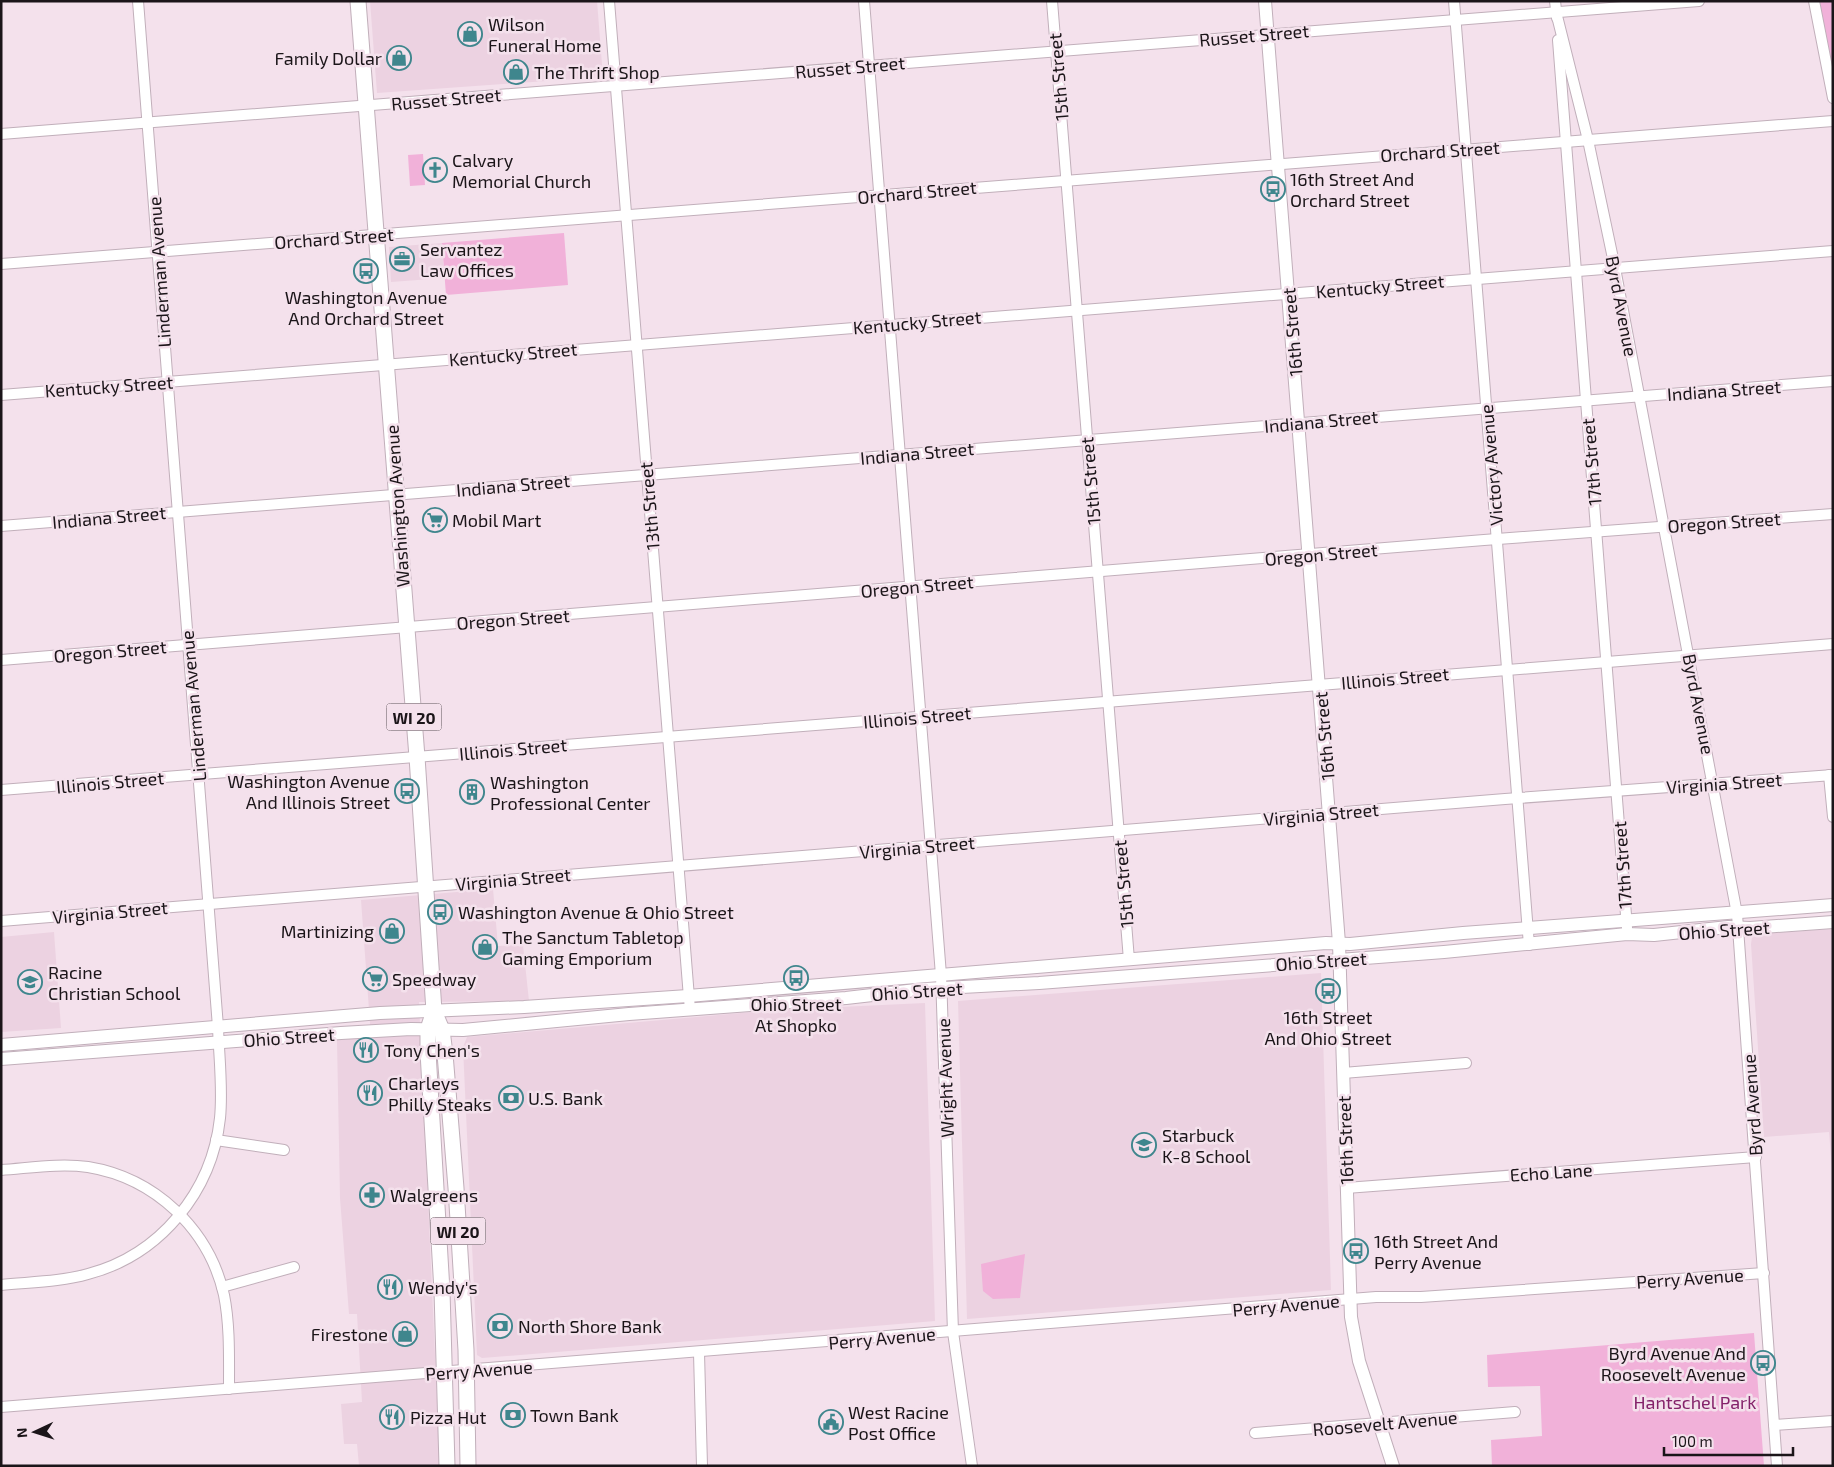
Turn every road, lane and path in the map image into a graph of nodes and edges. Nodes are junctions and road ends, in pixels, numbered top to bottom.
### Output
1 (138, 1) edge
2 (358, 1) edge
3 (610, 1) edge
4 (864, 1) edge
5 (1052, 1) edge
6 (1265, 1) edge
7 (1454, 1) edge
8 (1555, 1) edge
9 (1699, 1) edge
10 (1814, 1) edge
11 (1556, 12) junction
12 (1455, 19) junction
13 (1268, 34) junction
14 (1056, 51) junction
15 (869, 66) junction
16 (616, 86) junction
17 (1833, 98) edge
18 (366, 106) junction
19 (1833, 121) edge
20 (147, 123) junction
21 (1, 134) edge
22 (1588, 140) junction
23 (1565, 141) junction
24 (1465, 149) junction
25 (1278, 164) junction
26 (1066, 180) junction
27 (880, 195) junction
28 (626, 215) junction
29 (376, 235) junction
30 (1833, 251) edge
31 (157, 252) junction
32 (1, 264) edge
33 (1614, 268) junction
34 (1576, 270) junction
35 (1476, 278) junction
36 (1288, 293) junction
37 (1077, 310) junction
38 (890, 324) junction
39 (637, 345) junction
40 (386, 364) junction
41 (167, 382) junction
42 (1833, 382) edge
43 (1, 395) edge
44 (1639, 396) junction
45 (1586, 400) junction
46 (1486, 407) junction
47 (1299, 422) junction
48 (1087, 439) junction
49 (900, 454) junction
50 (647, 474) junction
51 (396, 494) junction
52 (178, 512) junction
53 (1833, 514) edge
54 (1, 526) edge
55 (1664, 527) junction
56 (1596, 532) junction
57 (1496, 539) junction
58 (1309, 554) junction
59 (1098, 572) junction
60 (911, 587) junction
61 (658, 607) junction
62 (407, 627) junction
63 (1833, 644) edge
64 (188, 645) junction
65 (1689, 655) junction
66 (1, 660) edge
67 (1607, 661) junction
68 (1507, 669) junction
69 (1320, 684) junction
70 (1108, 701) junction
71 (921, 716) junction
72 (668, 737) junction
73 (417, 757) junction
74 (198, 774) junction
75 (1831, 775) edge
76 (1714, 783) junction
77 (1, 790) edge
78 (1617, 791) junction
79 (1517, 798) junction
80 (1330, 813) junction
81 (1833, 817) edge
82 (1118, 830) junction
83 (932, 846) junction
84 (678, 866) junction
85 (425, 887) junction
86 (208, 904) junction
87 (1833, 905) edge
88 (1737, 914) junction
89 (1, 920) edge
90 (1833, 922) edge
91 (1528, 928) junction
92 (1627, 928) junction
93 (1739, 928) junction
94 (1339, 943) junction
95 (1528, 945) junction
96 (1129, 960) junction
97 (1340, 960) junction
98 (1046, 966) junction
99 (941, 975) junction
100 (1039, 983) junction
101 (942, 988) junction
102 (688, 996) junction
103 (690, 1010) junction
104 (434, 1011) junction
105 (218, 1027) junction
106 (435, 1030) junction
107 (219, 1041) junction
108 (1, 1045) edge
109 (1, 1059) edge
110 (1466, 1062) dead end
111 (1343, 1073) junction
112 (431, 1137) junction
113 (216, 1140) junction
114 (284, 1150) dead end
115 (1756, 1157) junction
116 (1, 1170) edge
117 (434, 1188) junction
118 (1346, 1188) junction
119 (180, 1214) junction
120 (457, 1214) junction
121 (294, 1267) dead end
122 (441, 1269) junction
123 (1764, 1273) junction
124 (461, 1274) junction
125 (1, 1285) edge
126 (222, 1287) junction
127 (1350, 1300) junction
128 (953, 1332) junction
129 (699, 1353) junction
130 (446, 1372) junction
131 (466, 1372) junction
132 (229, 1389) junction
133 (1, 1407) edge
134 (1515, 1412) dead end
135 (1833, 1421) edge
136 (1379, 1423) junction
137 (1774, 1425) junction
138 (1255, 1433) dead end
139 (447, 1466) edge
140 (467, 1466) edge
141 (702, 1466) edge
142 (972, 1466) edge
143 (1393, 1466) edge
144 (1777, 1466) edge

1 - 20 street, Linderman Avenue
2 - 18 main road, Washington Avenue / WI 20
3 - 16 street, 13th Street
4 - 15 street, Wright Avenue
5 - 14 street, 15th Street
6 - 13 street, 16th Street
7 - 12 street, Victory Avenue
8 - 11 street, 17th Street
9 - 11 street, Russet Street
10 - 17 street
11 - 12 street, Russet Street
11 - 22 street, Byrd Avenue
11 - 23 street, 17th Street
12 - 13 street, Russet Street
12 - 24 street, Victory Avenue
13 - 14 street, Russet Street
13 - 25 street, 16th Street
14 - 15 street, Russet Street
14 - 26 street, 15th Street
15 - 16 street, Russet Street
15 - 27 street, Wright Avenue
16 - 18 street, Russet Street
16 - 28 street, 13th Street
18 - 20 street, Russet Street
18 - 29 main road, Washington Avenue / WI 20
19 - 22 street, Orchard Street
20 - 21 street, Russet Street
20 - 31 street, Linderman Avenue
22 - 23 street, Orchard Street
22 - 33 street, Byrd Avenue
23 - 24 street, Orchard Street
23 - 34 street, 17th Street
24 - 25 street, Orchard Street
24 - 35 street, Victory Avenue
25 - 26 street, Orchard Street
25 - 36 street, 16th Street
26 - 27 street, Orchard Street
26 - 37 street, 15th Street
27 - 28 street, Orchard Street
27 - 38 street, Wright Avenue
28 - 29 street, Orchard Street
28 - 39 street, 13th Street
29 - 31 street, Orchard Street
29 - 40 main road, Washington Avenue / WI 20
30 - 33 street, Kentucky Street
31 - 32 street, Orchard Street
31 - 41 street, Linderman Avenue
33 - 34 street, Kentucky Street
33 - 44 street, Byrd Avenue
34 - 35 street, Kentucky Street
34 - 45 street, 17th Street
35 - 36 street, Kentucky Street
35 - 46 street, Victory Avenue
36 - 37 street, Kentucky Street
36 - 47 street, 16th Street
37 - 38 street, Kentucky Street
37 - 48 street, 15th Street
38 - 39 street, Kentucky Street
38 - 49 street, Wright Avenue
39 - 40 street, Kentucky Street
39 - 50 street, 13th Street
40 - 41 street, Kentucky Street
40 - 51 main road, Washington Avenue / WI 20
41 - 43 street, Kentucky Street
41 - 52 street, Linderman Avenue
42 - 44 street, Indiana Street
44 - 45 street, Indiana Street
44 - 55 street, Byrd Avenue
45 - 46 street, Indiana Street
45 - 56 street, 17th Street
46 - 47 street, Indiana Street
46 - 57 street, Victory Avenue
47 - 48 street, Indiana Street
47 - 58 street, 16th Street
48 - 49 street, Indiana Street
48 - 59 street, 15th Street
49 - 50 street, Indiana Street
49 - 60 street, Wright Avenue
50 - 51 street, Indiana Street
50 - 61 street, 13th Street
51 - 52 street, Indiana Street
51 - 62 main road, Washington Avenue / WI 20
52 - 54 street, Indiana Street
52 - 64 street, Linderman Avenue
53 - 55 street, Oregon Street
55 - 56 street, Oregon Street
55 - 65 street, Byrd Avenue
56 - 57 street, Oregon Street
56 - 67 street, 17th Street
57 - 58 street, Oregon Street
57 - 68 street, Victory Avenue
58 - 59 street, Oregon Street
58 - 69 street, 16th Street
59 - 60 street, Oregon Street
59 - 70 street, 15th Street
60 - 61 street, Oregon Street
60 - 71 street, Wright Avenue
61 - 62 street, Oregon Street
61 - 72 street, 13th Street
62 - 64 street, Oregon Street
62 - 73 main road, Washington Avenue / WI 20
63 - 65 street, Illinois Street
64 - 66 street, Oregon Street
64 - 74 street, Linderman Avenue
65 - 67 street, Illinois Street
65 - 76 street, Byrd Avenue
67 - 68 street, Illinois Street
67 - 78 street, 17th Street
68 - 69 street, Illinois Street
68 - 79 street, Victory Avenue
69 - 70 street, Illinois Street
69 - 80 street, 16th Street
70 - 71 street, Illinois Street
70 - 82 street, 15th Street
71 - 72 street, Illinois Street
71 - 83 street, Wright Avenue
72 - 73 street, Illinois Street
72 - 84 street, 13th Street
73 - 74 street, Illinois Street
73 - 85 main road, Washington Avenue / WI 20
74 - 77 street, Illinois Street
74 - 86 street, Linderman Avenue
75 - 76 street, Virginia Street
75 - 81 street
76 - 78 street, Virginia Street
76 - 88 street, Byrd Avenue
78 - 79 street, Virginia Street
78 - 92 street, 17th Street
79 - 80 street, Virginia Street
79 - 91 street, Victory Avenue
80 - 82 street, Virginia Street
80 - 94 street, 16th Street
82 - 83 street, Virginia Street
82 - 96 street, 15th Street
83 - 84 street, Virginia Street
83 - 99 street, Wright Avenue
84 - 85 street, Virginia Street
84 - 102 street, 13th Street
85 - 86 street, Virginia Street
85 - 104 main road, Washington Avenue / WI 20
86 - 89 street, Virginia Street
86 - 105 street, Linderman Avenue
87 - 88 street, Ohio Street
88 - 92 street, Ohio Street
88 - 93 street, Byrd Avenue
90 - 93 street, Ohio Street
91 - 92 street, Ohio Street
91 - 94 street, Ohio Street
91 - 95 street, Victory Avenue
92 - 93 street, Ohio Street
92 - 95 street, Ohio Street
93 - 115 street, Byrd Avenue
94 - 96 street, Ohio Street
94 - 97 street, 16th Street
95 - 97 street, Ohio Street
96 - 98 street, Ohio Street
97 - 100 street, Ohio Street
97 - 111 street, 16th Street
98 - 99 street, Ohio Street
98 - 100 street
99 - 101 street, Wright Avenue
99 - 102 street, Ohio Street
100 - 101 street, Ohio Street
101 - 103 street, Ohio Street
101 - 128 street, Wright Avenue
102 - 103 street, 13th Street
102 - 104 street, Ohio Street
103 - 106 street, Ohio Street
104 - 105 street, Ohio Street
104 - 106 main road, Washington Avenue / WI 20
105 - 107 street, Linderman Avenue
105 - 108 street, Ohio Street
106 - 107 street, Ohio Street
106 - 112 main road, Washington Avenue / WI 20
106 - 120 main road, Washington Avenue / WI 20
107 - 109 street, Ohio Street
107 - 113 street, Linderman Avenue
110 - 111 street
111 - 118 street, 16th Street
112 - 117 main road, Washington Avenue / WI 20
112 - 120 main road
113 - 114 street
113 - 119 street, Linderman Avenue
115 - 118 street, Echo Lane
115 - 123 street, Byrd Avenue
116 - 119 street
117 - 122 main road, Washington Avenue / WI 20
117 - 124 main road
118 - 127 street, 16th Street
119 - 125 street
119 - 126 street
120 - 124 main road, Washington Avenue / WI 20
121 - 126 street
122 - 130 main road, Washington Avenue / WI 20
122 - 131 main road
123 - 127 street, Perry Avenue
123 - 137 street, Byrd Avenue
124 - 131 main road, Washington Avenue / WI 20
126 - 132 street
127 - 128 street, Perry Avenue
127 - 136 street, 16th Street
128 - 129 street, Perry Avenue
128 - 142 street, Wright Avenue
129 - 131 street, Perry Avenue
129 - 141 street
130 - 131 street, Perry Avenue
130 - 132 street, Perry Avenue
130 - 139 main road, Washington Avenue / WI 20
130 - 140 main road
131 - 140 main road, Washington Avenue / WI 20
132 - 133 street, Perry Avenue
134 - 136 street, Roosevelt Avenue
135 - 137 street
136 - 138 street, Roosevelt Avenue
136 - 143 street, 16th Street
137 - 144 street, Byrd Avenue

